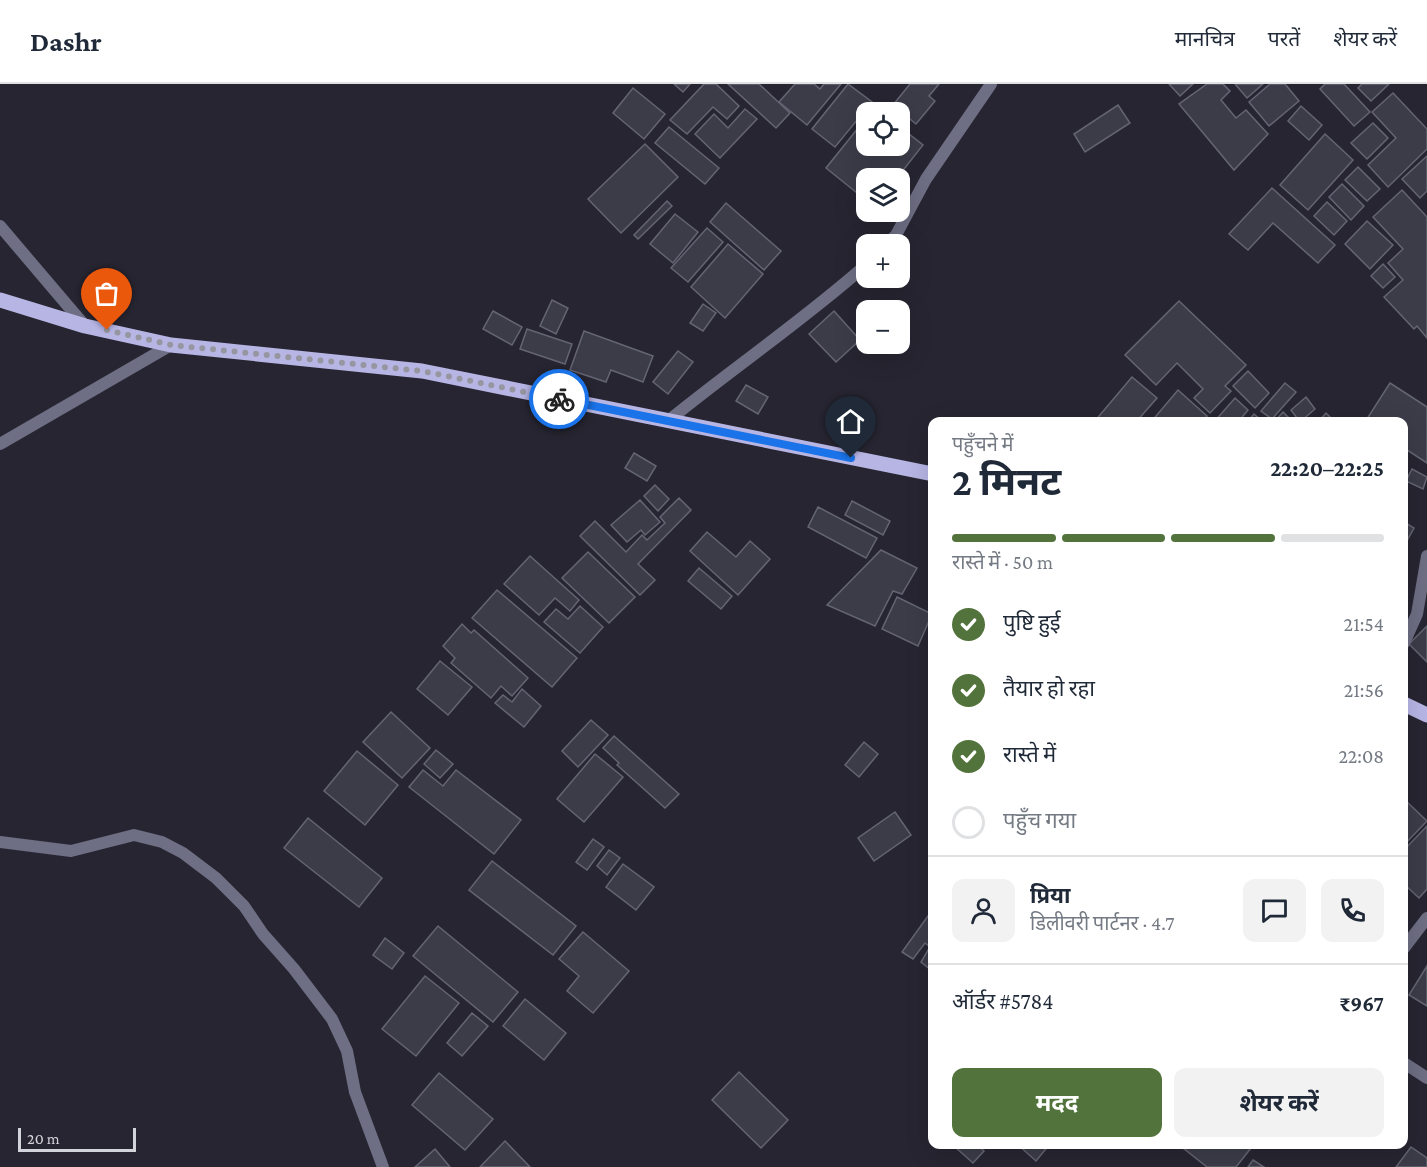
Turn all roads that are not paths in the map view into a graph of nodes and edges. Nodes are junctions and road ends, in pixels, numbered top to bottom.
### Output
1 (991, 84) edge
2 (0, 226) edge
3 (897, 234) edge
4 (856, 273) edge
5 (0, 300) edge
6 (85, 326) junction
7 (171, 345) junction
8 (668, 421) junction
9 (0, 444) edge
10 (928, 473) edge
11 (1427, 556) edge
12 (1408, 634) edge
13 (1408, 707) edge
14 (1427, 715) edge
15 (0, 842) edge
16 (1427, 918) edge
17 (1408, 943) edge
18 (1408, 1066) edge
19 (1427, 1078) edge
20 (383, 1167) edge

1 - 3 street
2 - 6 street
4 - 8 street
5 - 6 main road
6 - 7 main road
7 - 8 main road
7 - 9 street
8 - 10 main road
11 - 12 street
13 - 14 main road
15 - 20 street
16 - 17 street
18 - 19 street

